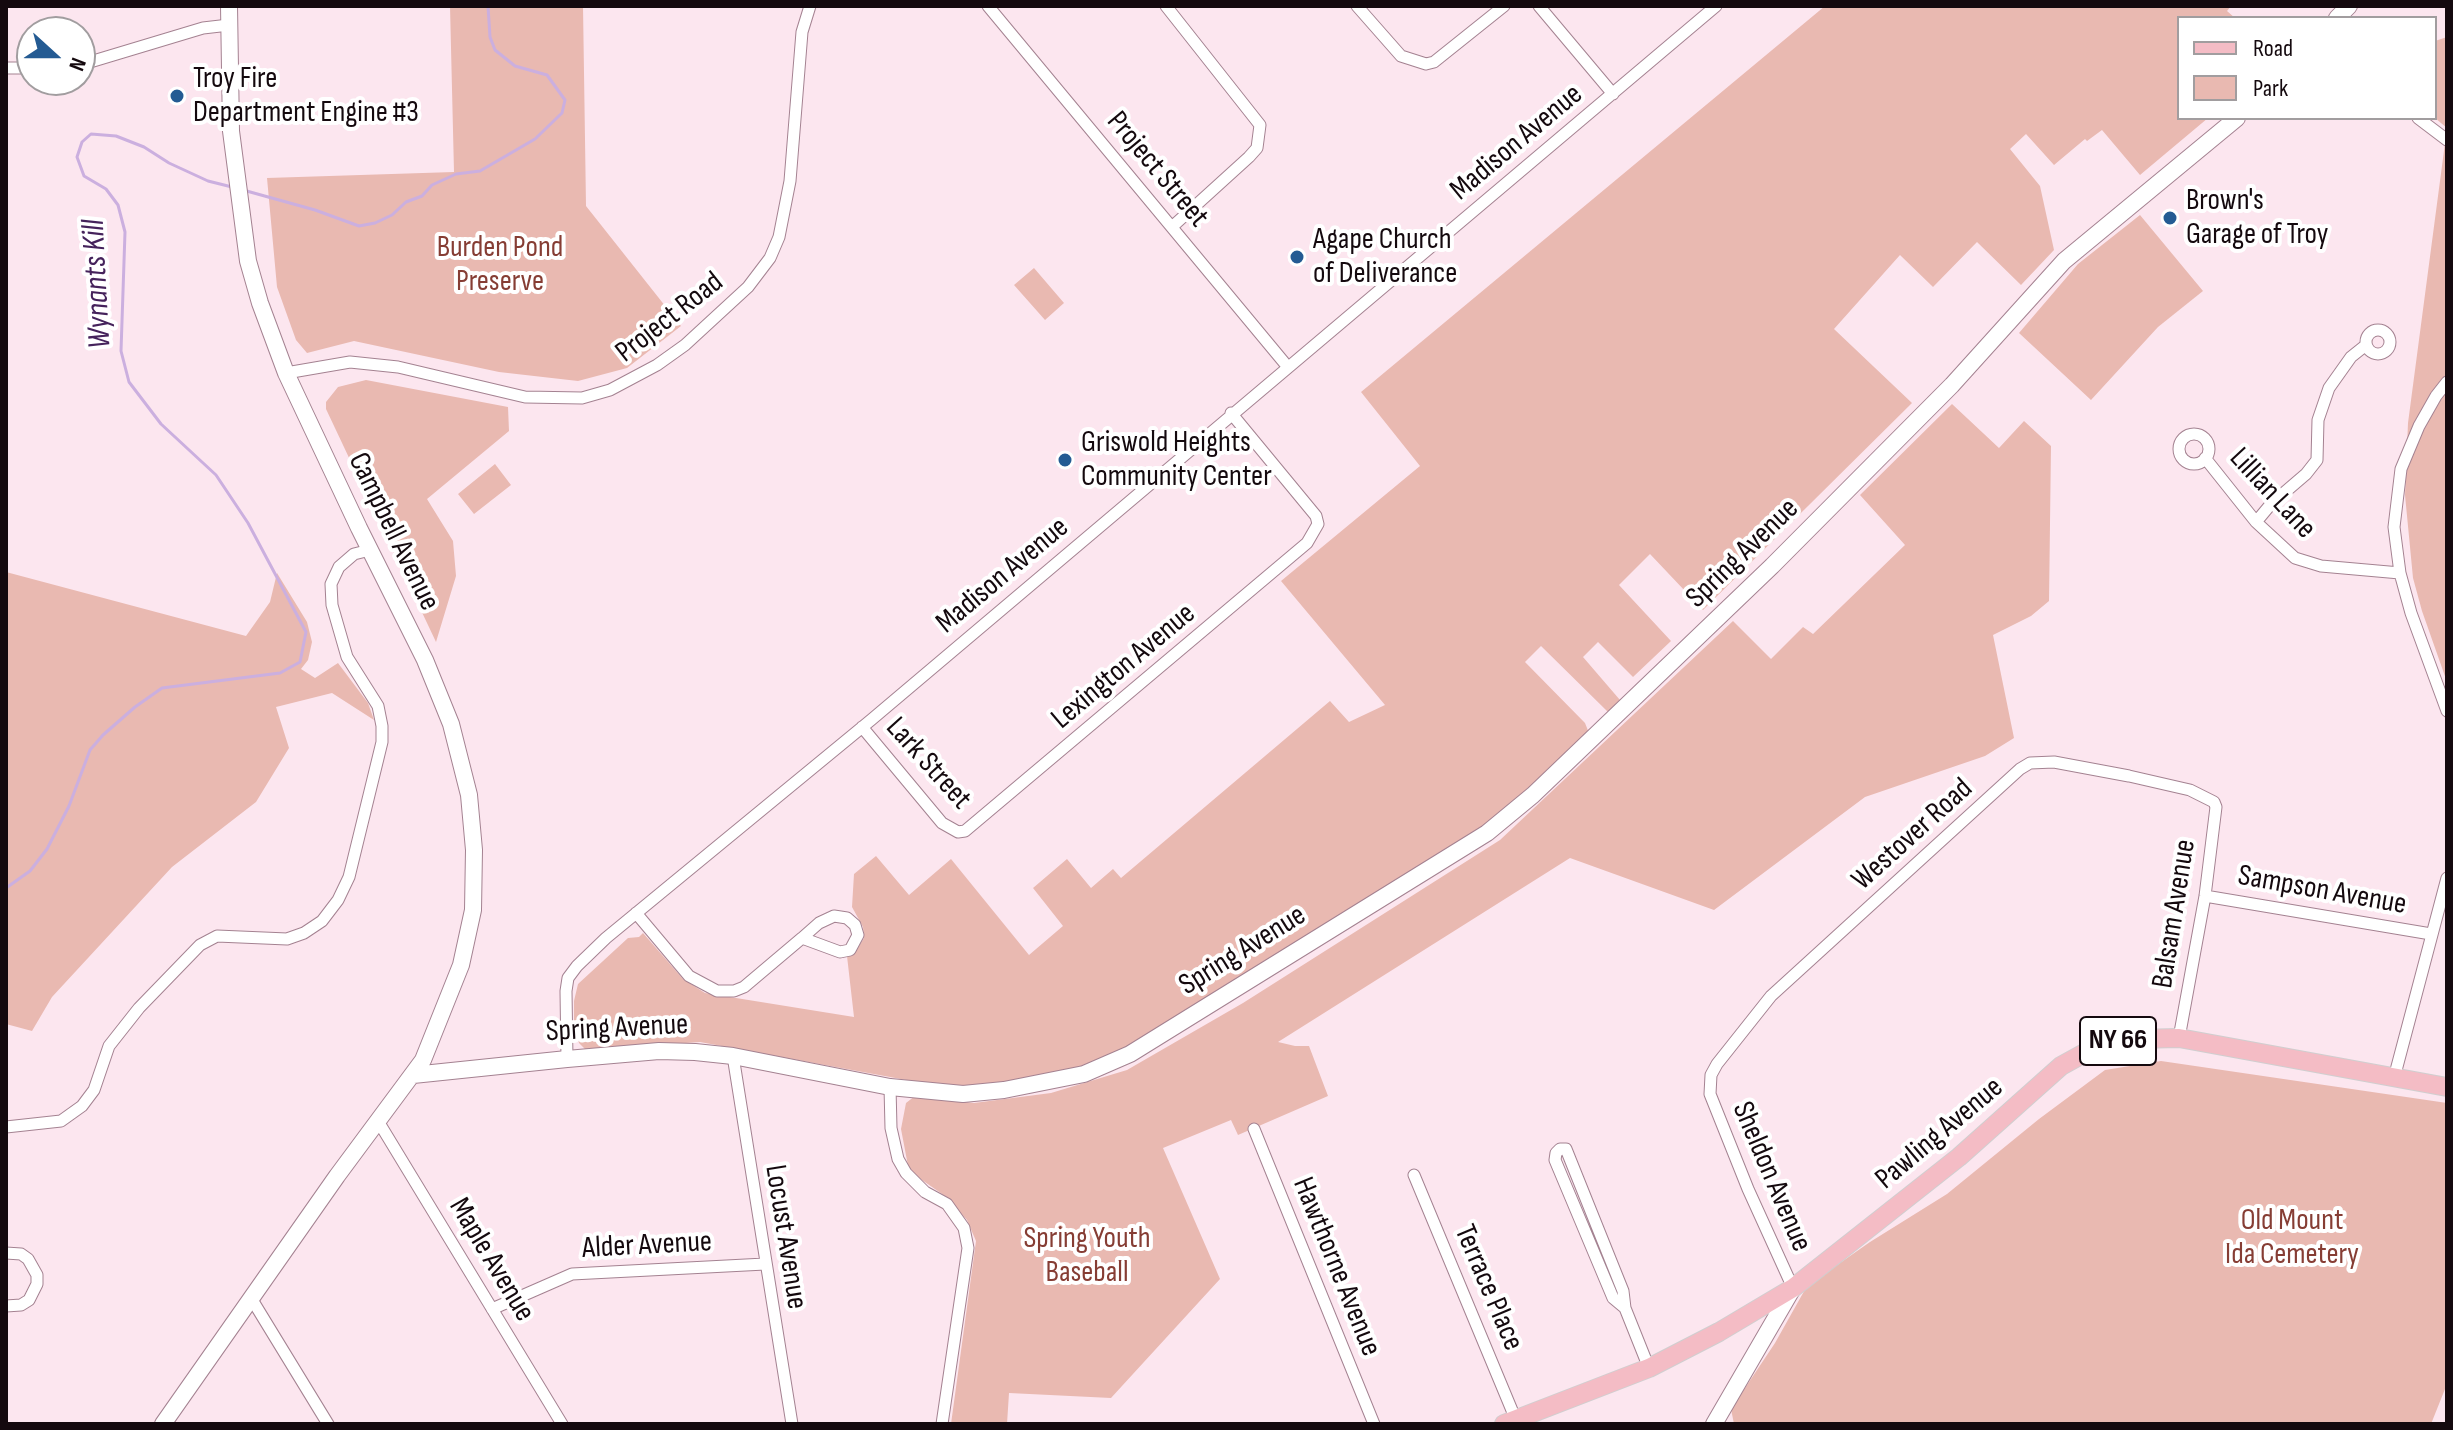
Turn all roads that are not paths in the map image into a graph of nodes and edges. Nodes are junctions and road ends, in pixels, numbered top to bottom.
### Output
1 (229, 6) edge
2 (810, 6) edge
3 (988, 6) edge
4 (1166, 6) edge
5 (1357, 6) edge
6 (1504, 6) edge
7 (1539, 6) edge
8 (1713, 7) edge
9 (229, 25) junction
10 (96, 60) edge
11 (1613, 94) junction
12 (2235, 120) edge
13 (2421, 120) edge
14 (2447, 140) edge
15 (1173, 226) junction
16 (2366, 345) dead end
17 (1287, 366) junction
18 (286, 373) junction
19 (2447, 382) edge
20 (1231, 413) junction
21 (2205, 458) dead end
22 (2256, 522) junction
23 (370, 550) junction
24 (2400, 573) junction
25 (2447, 711) edge
26 (862, 727) junction
27 (2211, 799) joint
28 (958, 832) joint
29 (2447, 878) edge
30 (2205, 896) junction
31 (636, 913) junction
32 (2431, 934) junction
33 (802, 938) junction
34 (2179, 1038) junction
35 (733, 1056) junction
36 (567, 1059) junction
37 (413, 1075) junction
38 (2394, 1078) junction
39 (1709, 1084) joint
40 (890, 1087) junction
41 (2447, 1087) edge
42 (378, 1121) junction
43 (6, 1127) edge
44 (1254, 1129) dead end
45 (1414, 1175) dead end
46 (6, 1253) edge
47 (765, 1264) junction
48 (1793, 1288) junction
49 (251, 1298) junction
50 (6, 1306) edge
51 (1625, 1308) junction
52 (492, 1309) junction
53 (1649, 1368) junction
54 (1718, 1421) edge
55 (1510, 1422) edge
56 (163, 1424) edge
57 (328, 1424) edge
58 (562, 1424) edge
59 (792, 1424) edge
60 (942, 1424) edge
61 (1374, 1424) edge

1 - 9 street, Campbell Avenue
2 - 18 street, Project Road
3 - 15 street, Project Street
4 - 15 street
5 - 6 street
7 - 11 street
8 - 11 street, Madison Avenue
9 - 10 street
9 - 18 street, Campbell Avenue
11 - 17 street, Madison Avenue
12 - 40 street, Spring Avenue
13 - 14 street
15 - 17 street, Project Street
16 - 22 street
17 - 20 street, Madison Avenue
18 - 23 street, Campbell Avenue
19 - 24 street
20 - 26 street, Madison Avenue
20 - 28 street, Lexington Avenue
21 - 22 street, Lillian Lane
22 - 24 street, Lillian Lane
23 - 37 street, Campbell Avenue
23 - 43 street
24 - 25 street
26 - 28 street, Lark Street
26 - 31 street, Madison Avenue
27 - 30 street, Balsam Avenue
27 - 39 street, Westover Road
29 - 32 street
30 - 32 street, Sampson Avenue
30 - 34 street, Balsam Avenue
31 - 33 street
31 - 36 street, Madison Avenue
32 - 38 street
33 - 33 street
34 - 38 main road, Pawling Avenue / NY 66
34 - 48 main road, Pawling Avenue / NY 66
35 - 36 street, Spring Avenue
35 - 40 street, Spring Avenue
35 - 47 street, Locust Avenue
36 - 37 street, Spring Avenue
37 - 42 street
38 - 41 main road, Pawling Avenue / NY 66
39 - 48 street, Sheldon Avenue
40 - 60 street
42 - 49 street
42 - 52 street, Maple Avenue
44 - 61 street, Hawthorne Avenue
45 - 55 street, Terrace Place
46 - 50 street
47 - 52 street, Alder Avenue
47 - 59 street, Locust Avenue
48 - 53 main road, Pawling Avenue / NY 66
48 - 54 street
49 - 56 street
49 - 57 street
51 - 51 street
51 - 53 street
52 - 58 street, Maple Avenue
53 - 55 main road, Pawling Avenue / NY 66

